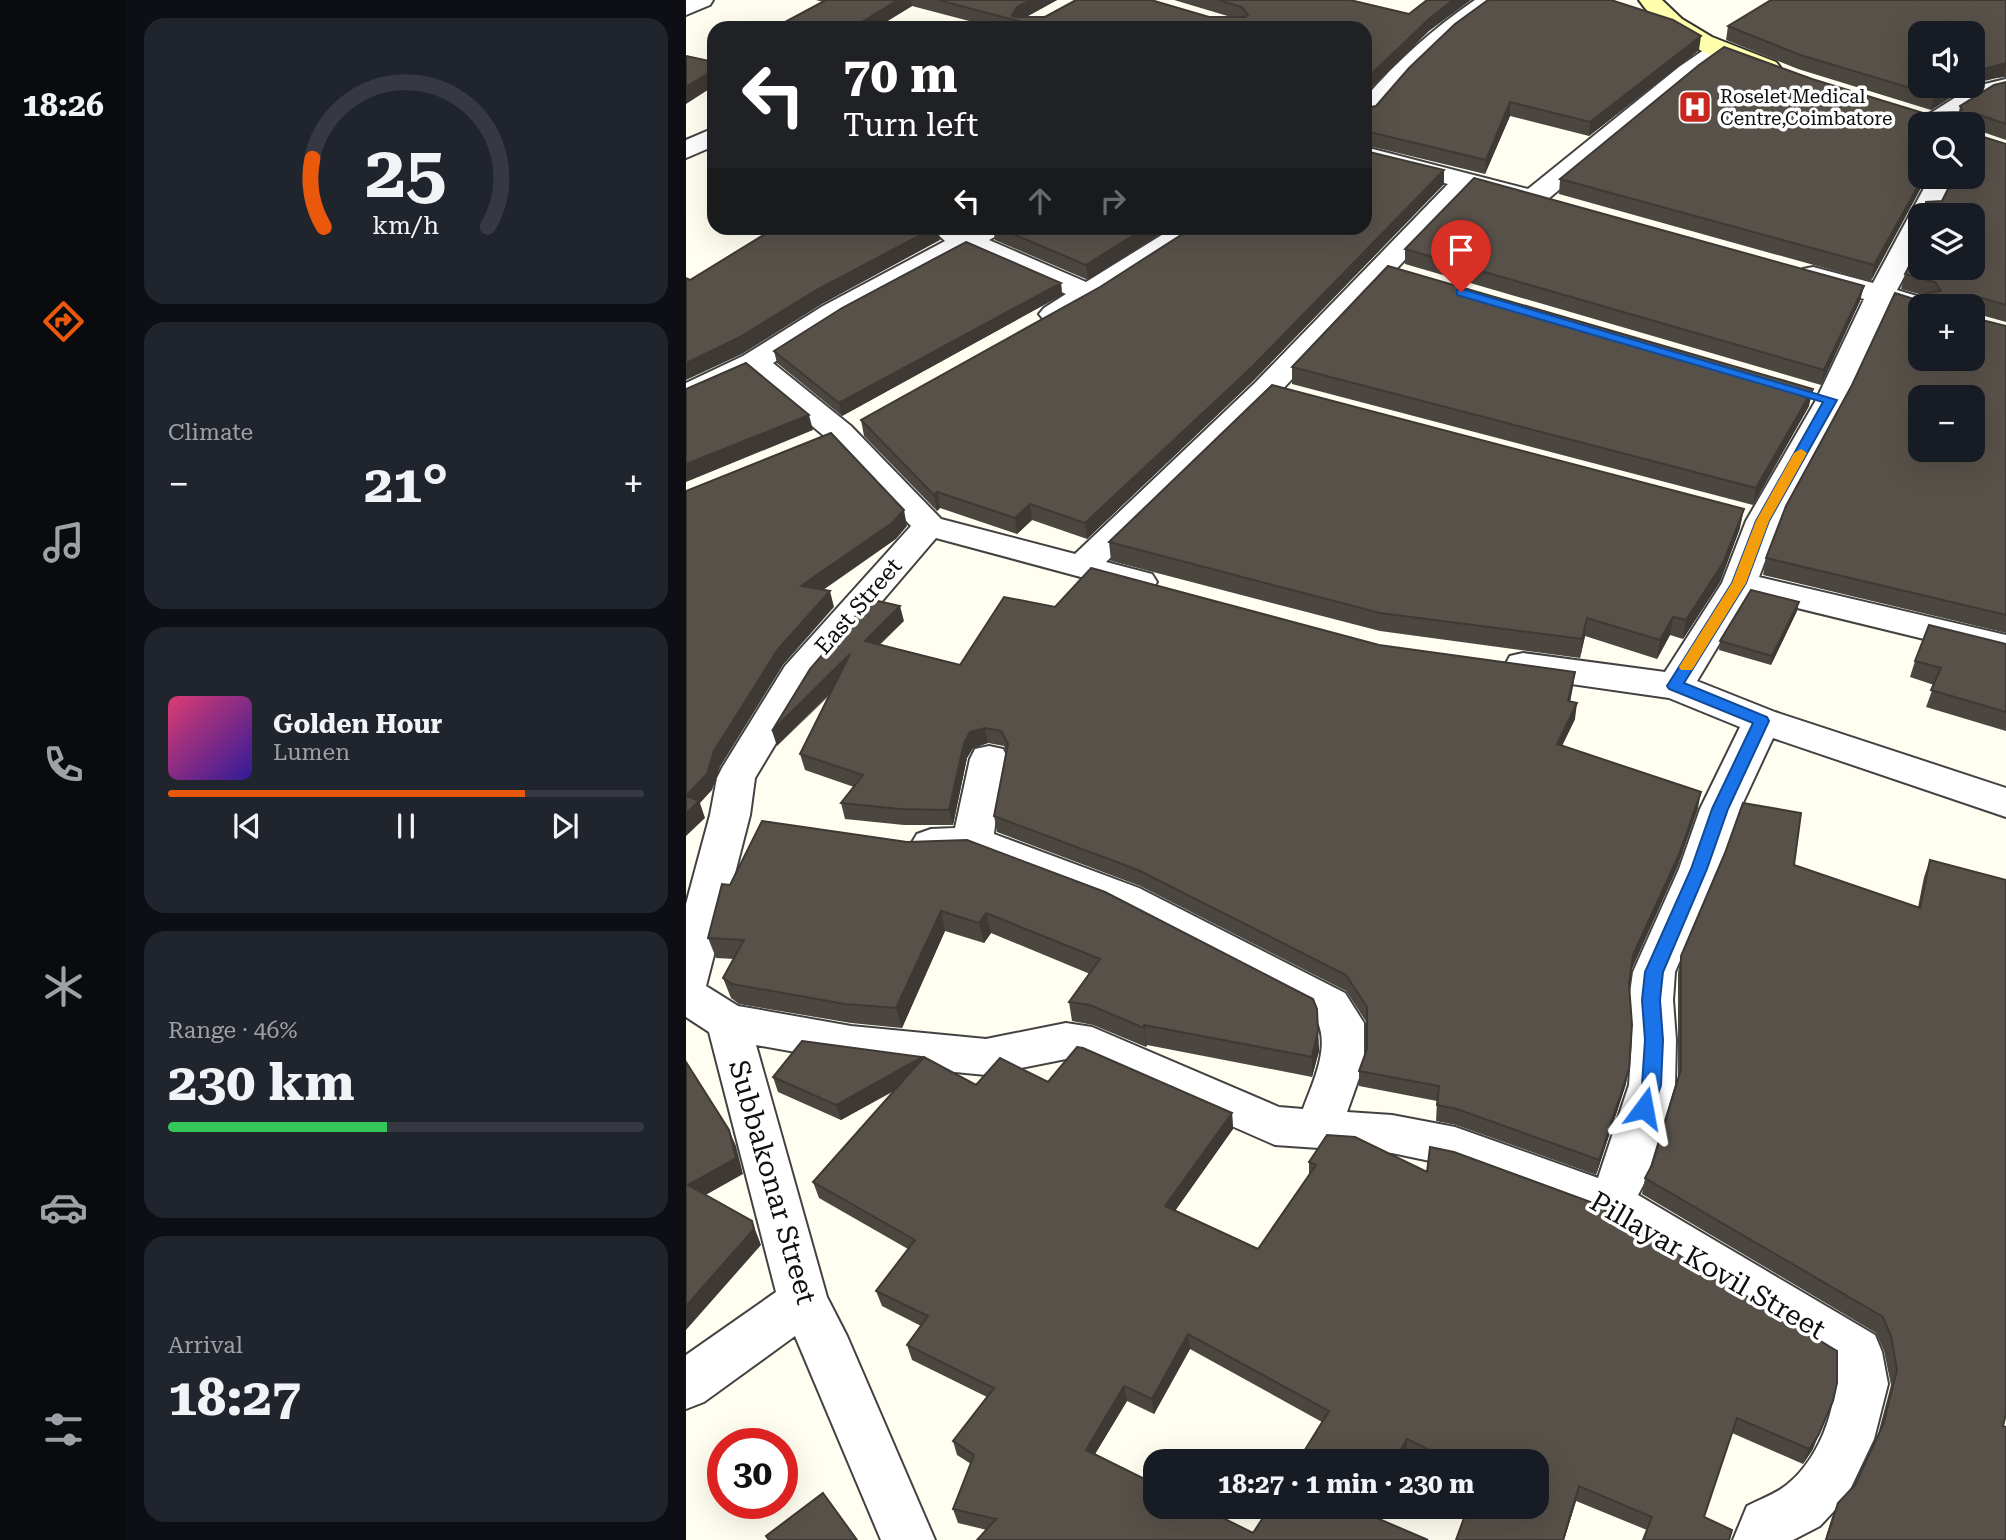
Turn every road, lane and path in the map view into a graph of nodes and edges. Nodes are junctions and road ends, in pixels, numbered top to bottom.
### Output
1 (702, 0) edge
2 (1490, 0) edge
3 (1650, 0) edge
4 (686, 8) edge
5 (1719, 50) junction
6 (1783, 73) edge
7 (2006, 86) edge
8 (1372, 100) edge
9 (1953, 112) edge
10 (707, 140) edge
11 (686, 150) edge
12 (1372, 157) edge
13 (1467, 179) junction
14 (1533, 198) junction
15 (1560, 205) edge
16 (977, 235) edge
17 (981, 235) edge
18 (1180, 235) edge
19 (1908, 243) edge
20 (1787, 268) edge
21 (1090, 294) junction
22 (1881, 294) junction
23 (1908, 302) edge
24 (1030, 327) edge
25 (754, 362) junction
26 (686, 367) edge
27 (718, 381) junction
28 (686, 395) edge
29 (929, 526) junction
30 (1082, 566) junction
31 (1739, 583) junction
32 (1177, 591) edge
33 (2006, 647) edge
34 (1487, 660) edge
35 (1675, 686) junction
36 (1762, 721) junction
37 (989, 759) dead end
38 (2006, 803) edge
39 (730, 815) junction
40 (771, 823) edge
41 (973, 842) junction
42 (899, 843) edge
43 (686, 982) edge
44 (686, 995) edge
45 (728, 1023) junction
46 (1319, 1127) junction
47 (1608, 1202) junction
48 (803, 1301) junction
49 (686, 1385) edge
50 (908, 1540) edge
51 (1760, 1540) edge

1 - 4 street
2 - 8 street
3 - 5 street
5 - 6 street
5 - 14 street
7 - 9 street
10 - 11 street
12 - 13 street
13 - 14 street
13 - 30 street
14 - 15 street
16 - 25 street
17 - 21 street
18 - 21 street
19 - 22 street
20 - 22 street
21 - 24 street
22 - 23 street
22 - 31 street
25 - 27 street
25 - 29 street
26 - 27 street
27 - 28 street
29 - 30 street
29 - 39 street, East Street
30 - 32 street
31 - 33 street
31 - 35 street
34 - 35 street
35 - 36 street
36 - 38 street
36 - 47 street
37 - 41 street
39 - 40 street
39 - 43 street, East Street
41 - 42 street
41 - 46 street
44 - 45 street
45 - 46 street, Pillayar Kovil Street
45 - 48 street, Subbakonar Street
46 - 47 street, Pillayar Kovil Street
47 - 51 street, Pillayar Kovil Street
48 - 49 street
48 - 50 street, Subbakonar Street

